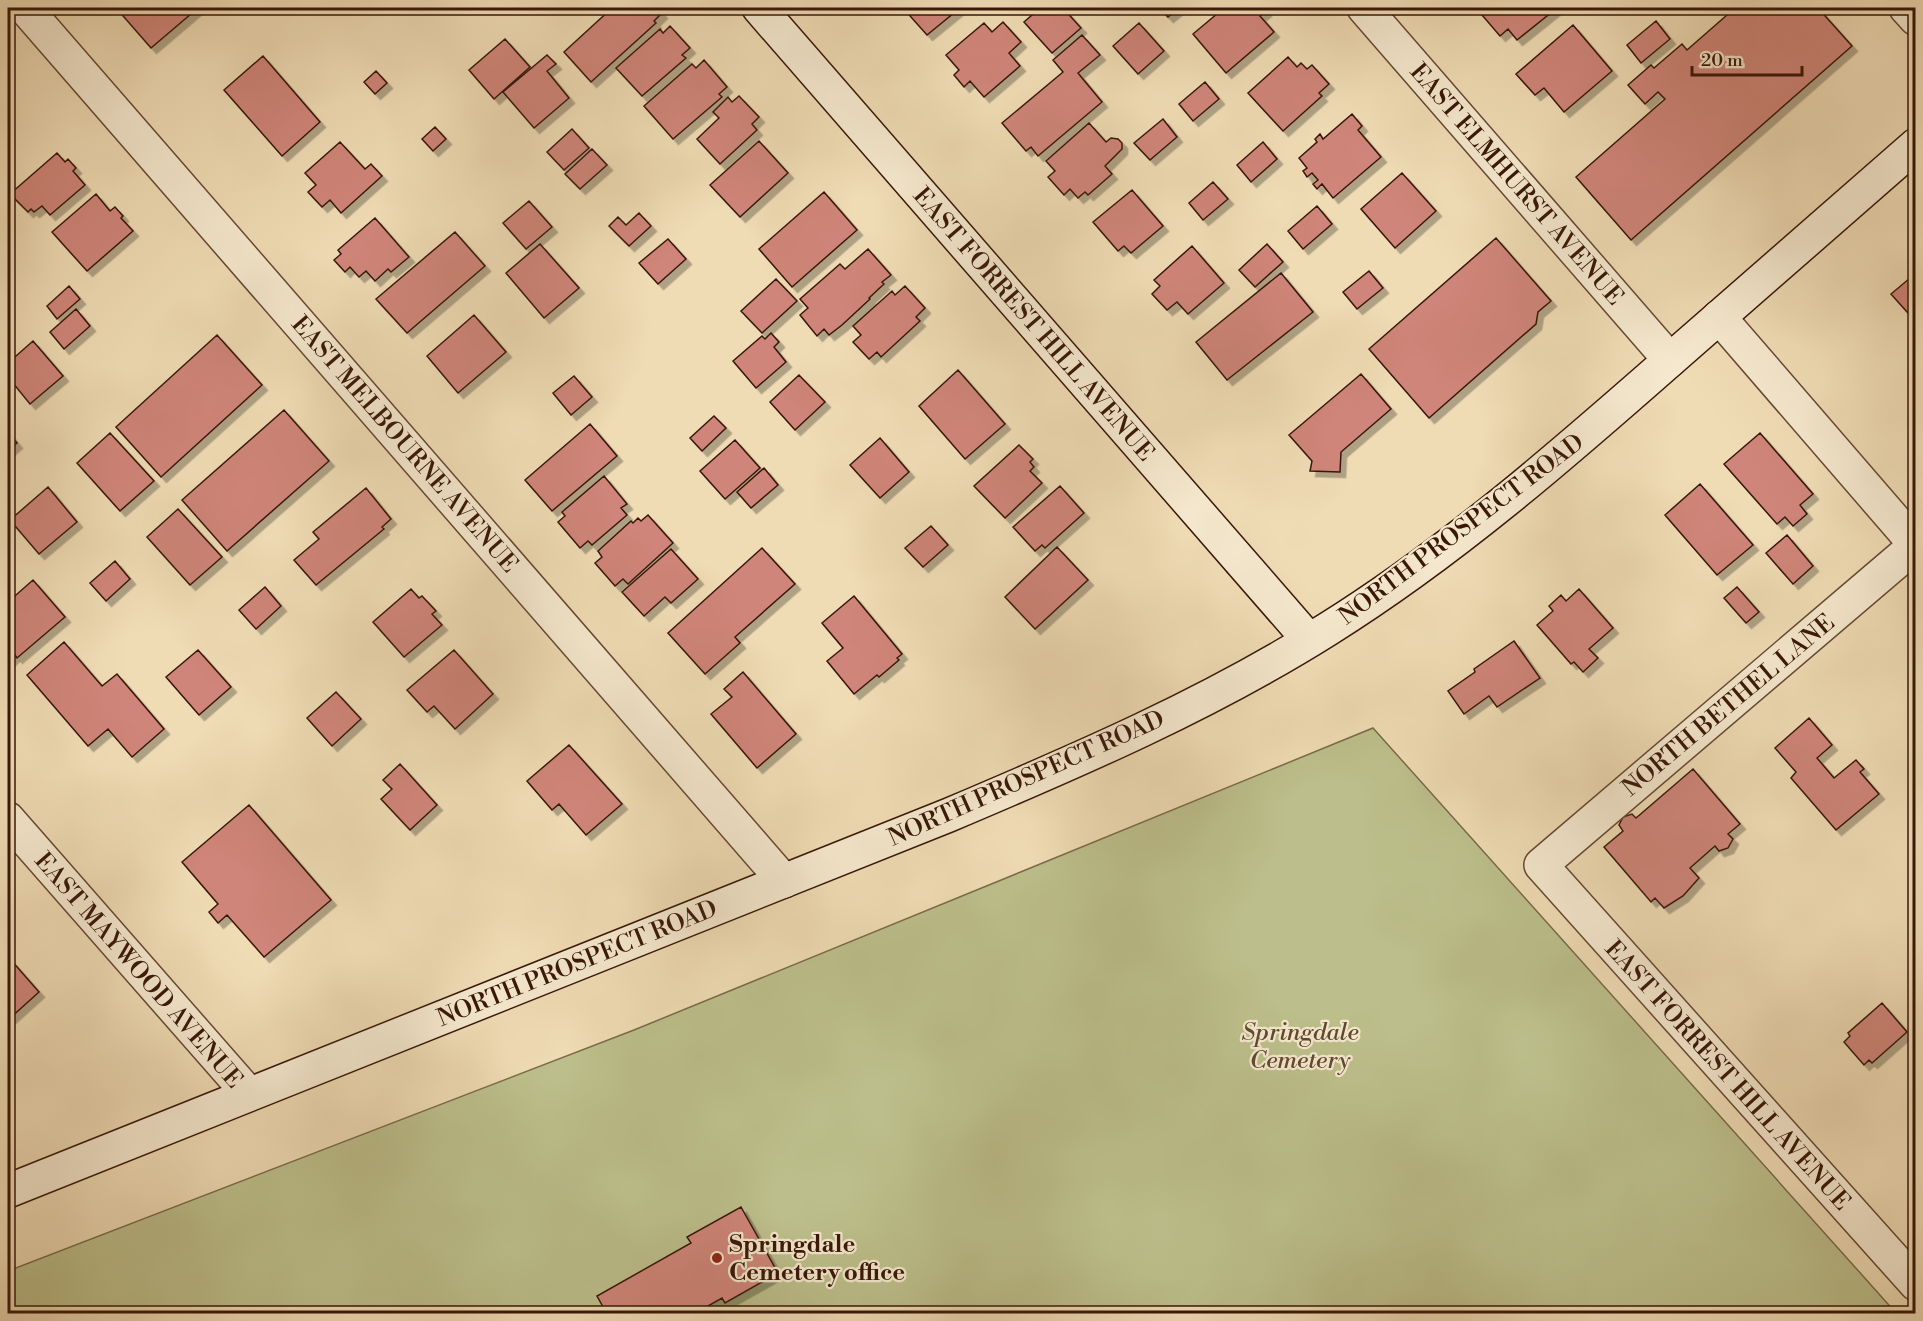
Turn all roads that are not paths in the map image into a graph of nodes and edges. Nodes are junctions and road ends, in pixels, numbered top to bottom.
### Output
1 (25, 8) edge
2 (759, 8) edge
3 (1364, 8) edge
4 (1906, 8) edge
5 (1916, 19) edge
6 (1916, 145) edge
7 (1719, 317) junction
8 (1670, 360) junction
9 (1916, 545) edge
10 (1309, 640) junction
11 (8, 819) edge
12 (1541, 865) joint
13 (784, 881) junction
14 (248, 1094) junction
15 (8, 1191) edge
16 (1916, 1284) edge

1 - 13 street, EAST MELBOURNE AVENUE
2 - 10 street, EAST FORREST HILL AVENUE
3 - 8 street, EAST ELMHURST AVENUE
4 - 5 street
6 - 7 street, NORTH PROSPECT ROAD
7 - 8 street, NORTH PROSPECT ROAD
7 - 9 street
8 - 10 street, NORTH PROSPECT ROAD
9 - 12 street, NORTH BETHEL LANE
10 - 13 street, NORTH PROSPECT ROAD
11 - 14 street, EAST MAYWOOD AVENUE
12 - 16 street, EAST FORREST HILL AVENUE
13 - 14 street, NORTH PROSPECT ROAD
14 - 15 street, NORTH PROSPECT ROAD

